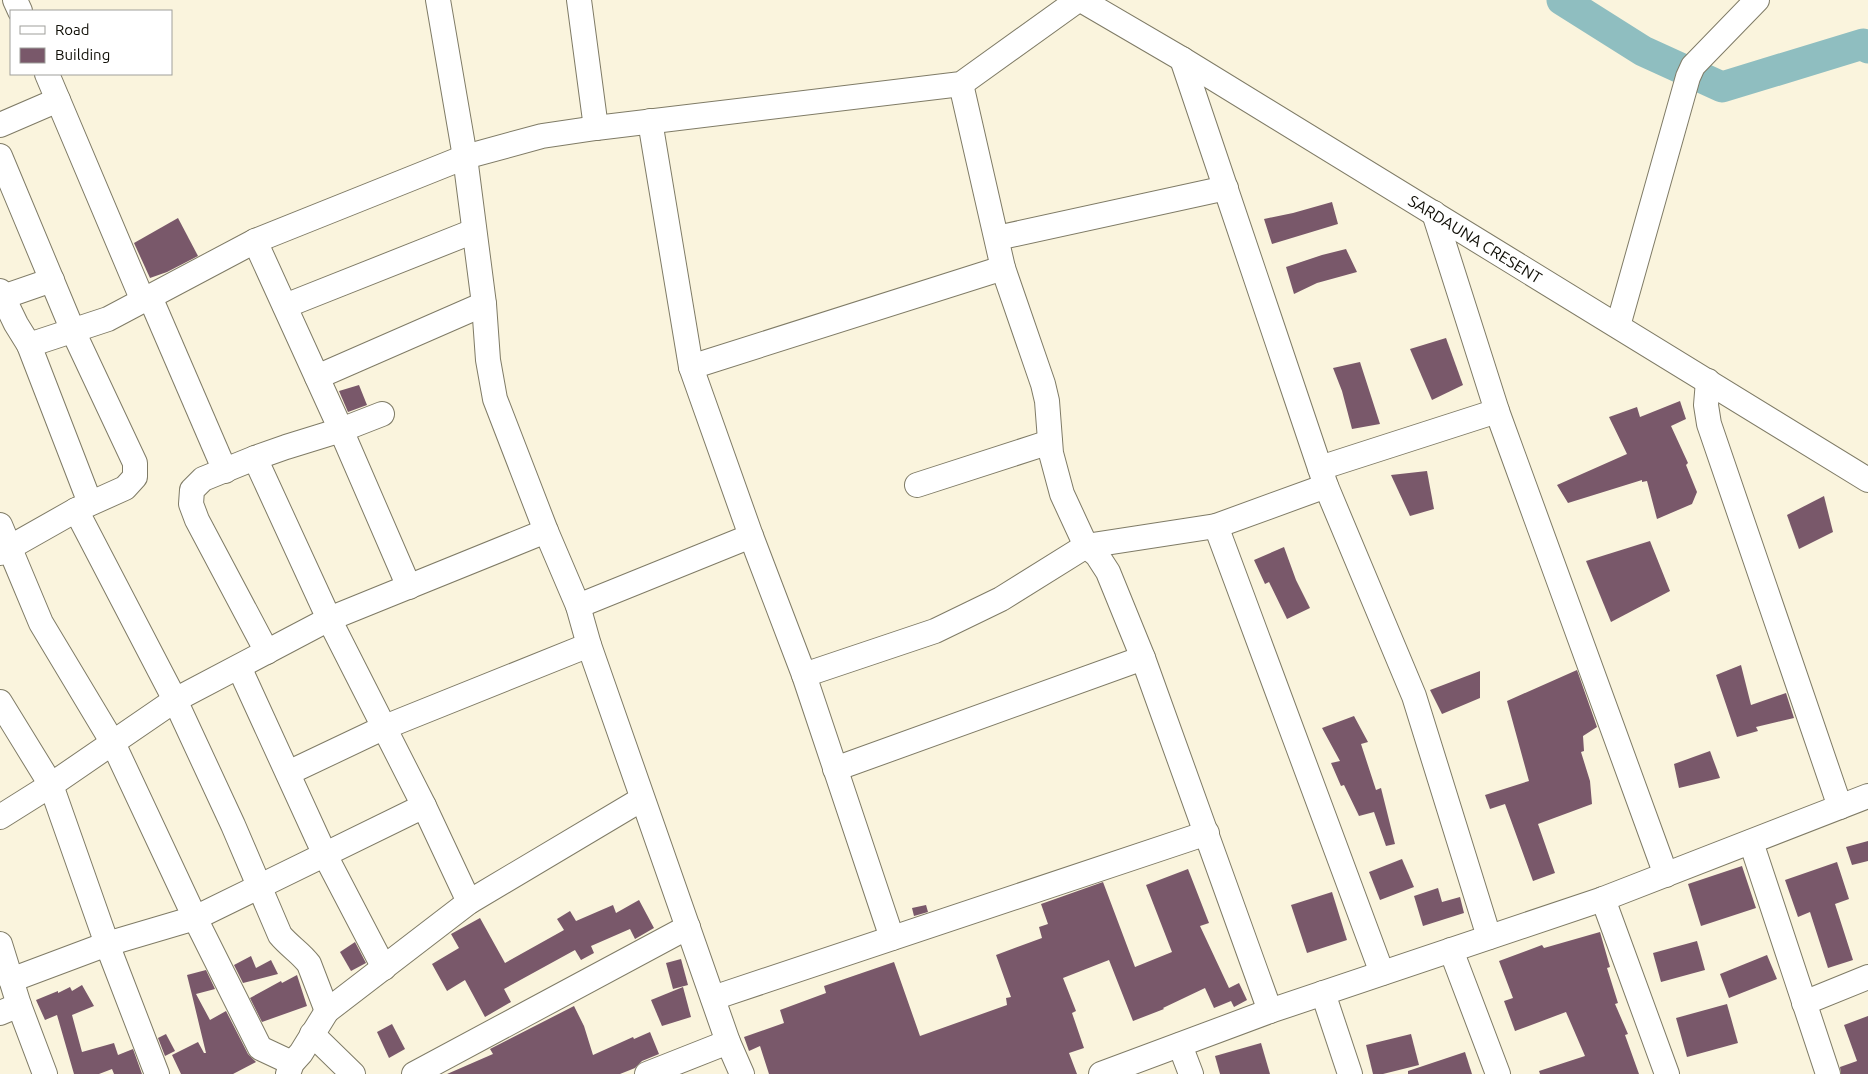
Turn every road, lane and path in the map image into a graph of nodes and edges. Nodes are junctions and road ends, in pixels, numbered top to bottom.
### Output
1 (438, 0) edge
2 (579, 0) edge
3 (1079, 0) edge
4 (1757, 0) edge
5 (1182, 59) junction
6 (47, 75) edge
7 (961, 84) junction
8 (58, 100) junction
9 (650, 121) junction
10 (0, 125) edge
11 (596, 128) junction
12 (0, 156) edge
13 (465, 157) junction
14 (1226, 188) junction
15 (1434, 213) junction
16 (474, 231) junction
17 (997, 238) junction
18 (255, 241) junction
19 (1003, 268) junction
20 (52, 280) junction
21 (1, 294) edge
22 (147, 299) junction
23 (484, 304) junction
24 (285, 306) junction
25 (1618, 326) junction
26 (73, 331) junction
27 (29, 345) junction
28 (691, 368) junction
29 (317, 377) junction
30 (1708, 381) junction
31 (1497, 411) junction
32 (382, 414) dead end
33 (342, 430) junction
34 (1050, 442) junction
35 (256, 458) junction
36 (224, 471) junction
37 (1323, 477) junction
38 (1868, 480) edge
39 (917, 485) dead end
40 (83, 506) junction
41 (0, 525) edge
42 (1216, 526) junction
43 (546, 531) junction
44 (751, 536) junction
45 (1086, 546) junction
46 (5, 550) edge
47 (409, 587) junction
48 (578, 606) junction
49 (330, 619) junction
50 (589, 645) junction
51 (267, 652) junction
52 (1143, 658) junction
53 (239, 666) junction
54 (804, 675) junction
55 (175, 700) junction
56 (0, 702) edge
57 (385, 727) junction
58 (113, 743) junction
59 (835, 769) junction
60 (288, 773) junction
61 (51, 785) junction
62 (1868, 796) edge
63 (642, 799) junction
64 (424, 806) junction
65 (1840, 807) junction
66 (0, 816) edge
67 (1207, 833) junction
68 (1751, 842) junction
69 (325, 855) junction
70 (1666, 875) junction
71 (259, 888) junction
72 (1603, 899) junction
73 (469, 902) junction
74 (195, 918) junction
75 (688, 928) junction
76 (1489, 937) junction
77 (892, 938) junction
78 (0, 944) edge
79 (106, 944) junction
80 (1451, 950) junction
81 (384, 968) junction
82 (1382, 973) junction
83 (1868, 977) edge
84 (11, 980) junction
85 (1323, 993) junction
86 (713, 998) junction
87 (1804, 1002) junction
88 (10, 1009) edge
89 (327, 1011) junction
90 (1270, 1011) junction
91 (312, 1034) junction
92 (728, 1042) junction
93 (1180, 1044) junction
94 (290, 1069) edge
95 (45, 1074) edge
96 (157, 1074) edge
97 (353, 1074) edge
98 (414, 1074) edge
99 (647, 1074) edge
100 (742, 1074) edge
101 (1101, 1074) edge
102 (1191, 1074) edge
103 (1350, 1074) edge
104 (1498, 1074) edge
105 (1667, 1074) edge
106 (1828, 1074) edge

1 - 13 street
2 - 11 street
3 - 5 street, SARDAUNA CRESENT
3 - 7 street
4 - 25 street
5 - 14 street
5 - 15 street, SARDAUNA CRESENT
6 - 8 street
7 - 9 street
7 - 17 street
8 - 10 street
8 - 22 street
9 - 11 street
9 - 28 street
11 - 13 street
12 - 20 street
13 - 16 street
13 - 18 street
14 - 17 street
14 - 37 street
15 - 25 street, SARDAUNA CRESENT
15 - 31 street
16 - 23 street
16 - 24 street
17 - 19 street
18 - 22 street
18 - 24 street
19 - 28 street
19 - 34 street
20 - 21 street
20 - 26 street
21 - 27 street
22 - 26 street
22 - 36 street
23 - 29 street
23 - 43 street
24 - 29 street
25 - 30 street, SARDAUNA CRESENT
26 - 27 street
26 - 40 street
27 - 40 street
28 - 44 street
29 - 33 street
30 - 38 street, SARDAUNA CRESENT
30 - 65 street
31 - 37 street
31 - 70 street
32 - 33 street
33 - 35 street
33 - 47 street
34 - 39 street
34 - 45 street
35 - 36 street
35 - 49 street
36 - 51 street
37 - 42 street
37 - 76 street
40 - 46 street
40 - 55 street
41 - 46 street
42 - 45 street
42 - 82 street
43 - 47 street
43 - 48 street
44 - 48 street
44 - 54 street
45 - 52 street
45 - 54 street
46 - 58 street
47 - 49 street
48 - 50 street
49 - 51 street
49 - 57 street
50 - 57 street
50 - 63 street
51 - 53 street
52 - 59 street
52 - 67 street
53 - 55 street
53 - 60 street
54 - 59 street
55 - 58 street
55 - 71 street
56 - 61 street
57 - 60 street
57 - 64 street
58 - 61 street
58 - 74 street
59 - 77 street
60 - 69 street
61 - 66 street
61 - 79 street
62 - 65 street
63 - 73 street
63 - 75 street
64 - 69 street
64 - 73 street
65 - 68 street
67 - 77 street
67 - 90 street
68 - 70 street
68 - 87 street
69 - 71 street
69 - 81 street
70 - 72 street
71 - 74 street
71 - 89 street
72 - 76 street
72 - 105 street
73 - 81 street
74 - 79 street
74 - 94 street
75 - 86 street
75 - 98 street
76 - 80 street
77 - 86 street
78 - 84 street
79 - 84 street
79 - 96 street
80 - 82 street
80 - 104 street
81 - 89 street
82 - 85 street
83 - 87 street
84 - 88 street
85 - 90 street
85 - 103 street
86 - 92 street
87 - 106 street
88 - 95 street
89 - 91 street
90 - 93 street
91 - 94 street
91 - 97 street
92 - 99 street
92 - 100 street
93 - 101 street
93 - 102 street

